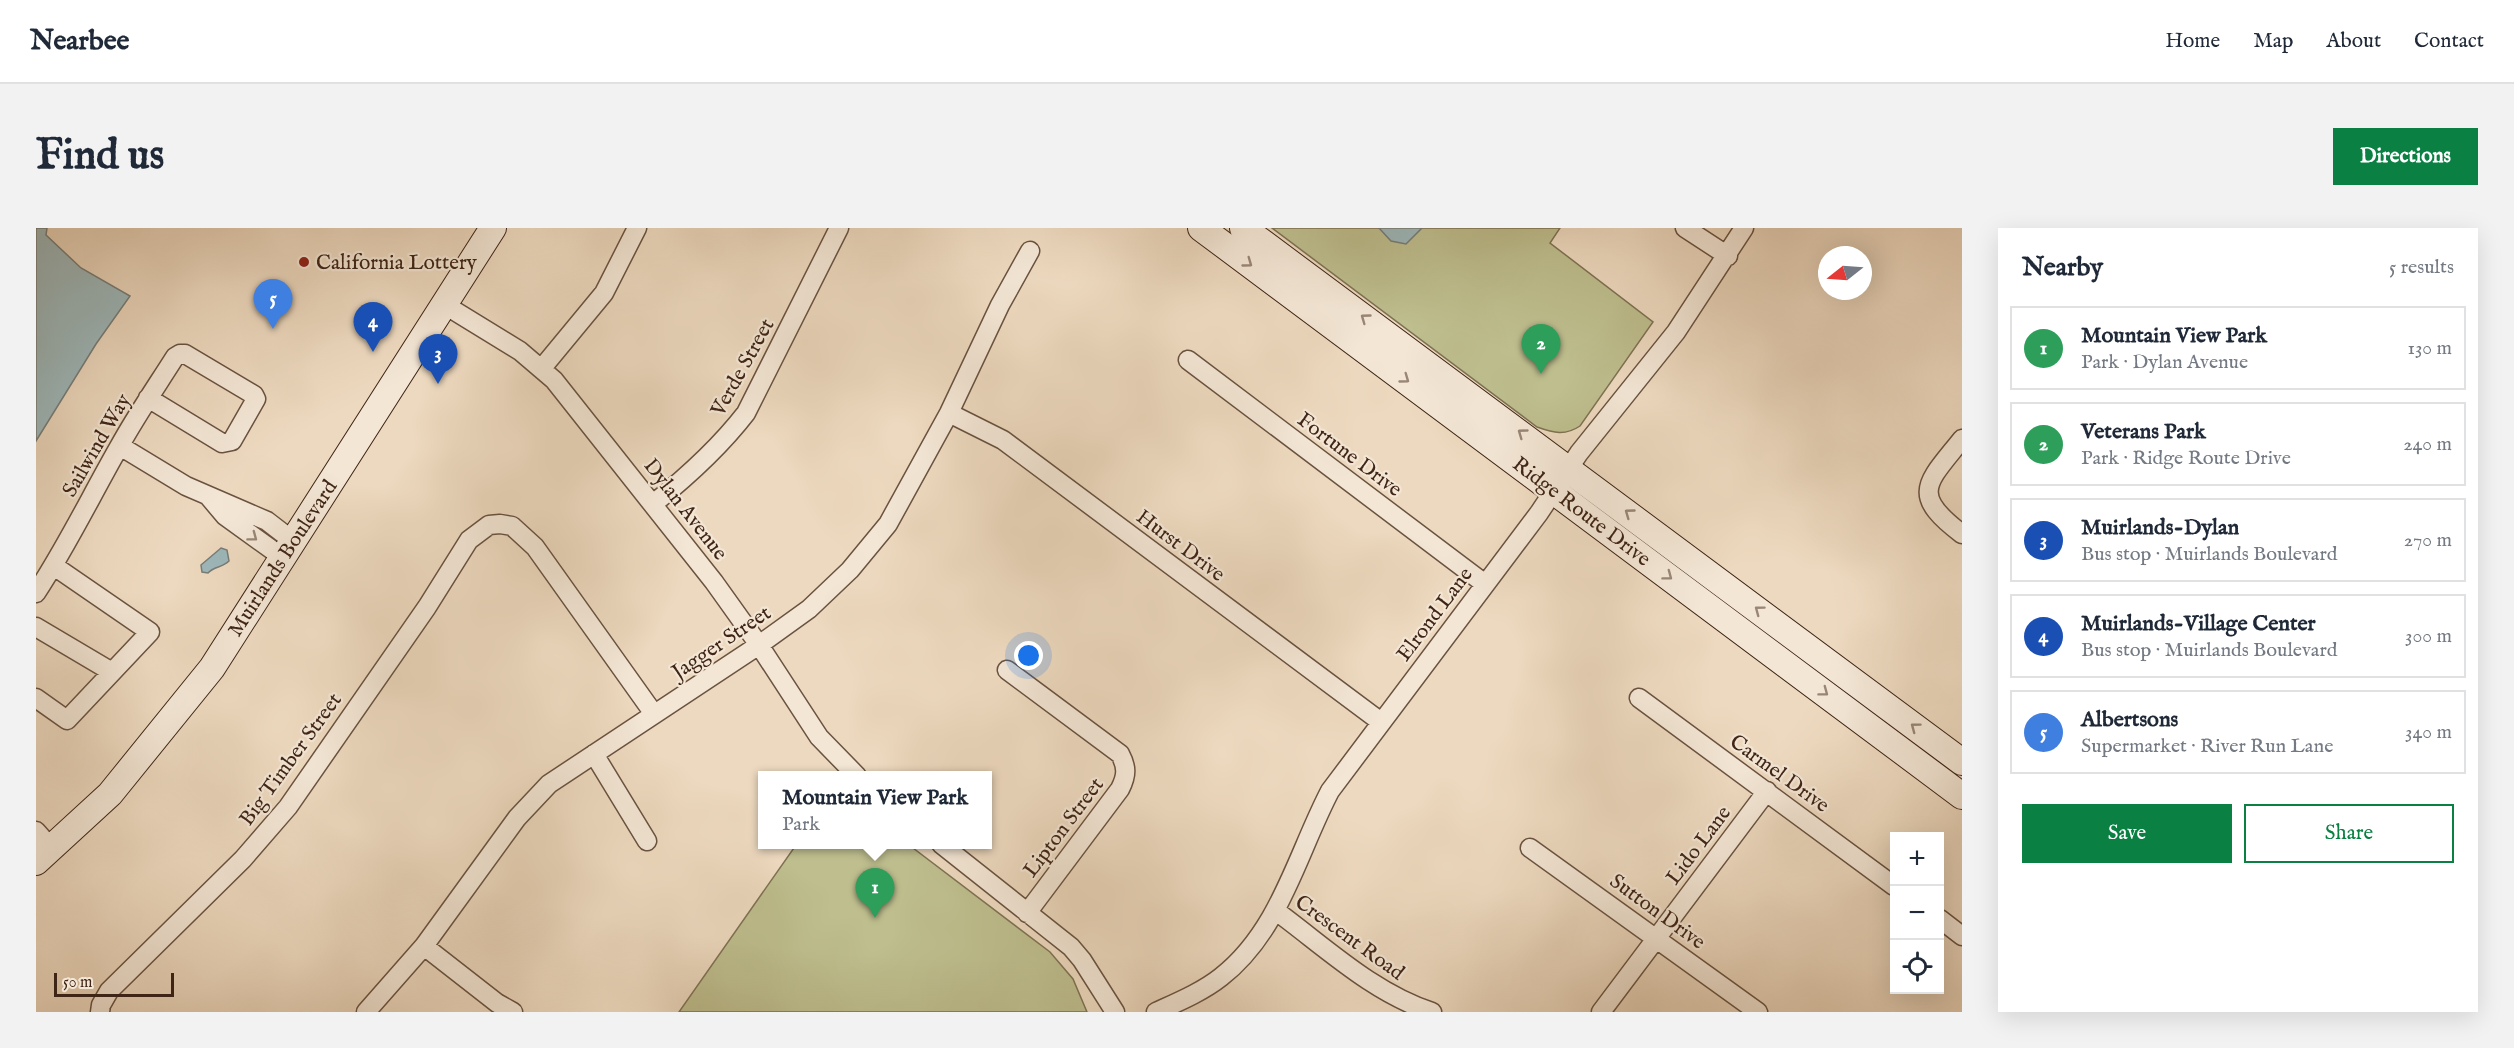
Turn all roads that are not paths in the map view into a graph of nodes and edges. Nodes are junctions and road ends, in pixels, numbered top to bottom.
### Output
1 (493, 228) edge
2 (637, 228) edge
3 (839, 228) edge
4 (1201, 228) edge
5 (1243, 228) edge
6 (1685, 228) edge
7 (1744, 228) edge
8 (1030, 251) dead end
9 (1728, 256) junction
10 (445, 305) junction
11 (1188, 360) dead end
12 (542, 368) junction
13 (148, 398) junction
14 (950, 413) junction
15 (1962, 439) edge
16 (120, 446) junction
17 (1569, 468) junction
18 (1554, 490) junction
19 (653, 504) junction
20 (1962, 534) edge
21 (287, 549) junction
22 (54, 566) junction
23 (1485, 584) junction
24 (36, 593) edge
25 (36, 627) edge
26 (759, 645) junction
27 (1007, 670) dead end
28 (112, 672) junction
29 (36, 698) edge
30 (1639, 698) dead end
31 (654, 714) junction
32 (1381, 722) junction
33 (594, 754) junction
34 (1962, 762) edge
35 (852, 771) edge
36 (1767, 790) junction
37 (1962, 796) edge
38 (647, 841) dead end
39 (41, 847) edge
40 (1530, 848) dead end
41 (947, 849) edge
42 (1890, 883) edge
43 (1276, 911) junction
44 (1027, 913) junction
45 (1944, 922) edge
46 (1962, 936) edge
47 (1657, 937) junction
48 (424, 946) junction
49 (1395, 1005) edge
50 (100, 1012) edge
51 (366, 1012) edge
52 (513, 1012) edge
53 (1115, 1012) edge
54 (1156, 1012) edge
55 (1432, 1012) edge
56 (1601, 1012) edge
57 (1758, 1012) edge

1 - 10 main road, Muirlands Boulevard
2 - 12 street
3 - 19 street, Verde Street
4 -> 18 main road, Ridge Route Drive
17 -> 5 main road, Ridge Route Drive
6 - 9 street
7 - 9 street, Elrond Lane
8 - 14 street, Jagger Street
9 - 17 street, Elrond Lane
10 - 12 street, Dylan Avenue
10 - 21 main road, Muirlands Boulevard
11 - 23 street, Fortune Drive
12 - 19 street, Dylan Avenue
13 - 13 street, Sailwind Way
13 - 16 street, Sailwind Way
14 - 26 street, Jagger Street
14 - 32 street, Hurst Drive
15 - 20 street
16 - 21 street
16 - 22 street, Sailwind Way
17 - 18 street, Elrond Lane
34 -> 17 main road, Ridge Route Drive
18 - 23 street, Elrond Lane
18 -> 37 main road, Ridge Route Drive
19 - 26 street, Dylan Avenue
21 - 39 main road, Muirlands Boulevard
22 - 24 street, Sailwind Way
22 - 28 street
23 - 32 street, Elrond Lane
25 - 28 street
26 - 31 street, Jagger Street
26 - 35 street, Dylan Avenue
27 - 44 street, Lipton Street
28 - 29 street
30 - 36 street, Carmel Drive
31 - 33 street, Jagger Street
31 - 50 street, Big Timber Street
32 - 43 street, Elrond Lane
33 - 38 street
33 - 48 street, Jagger Street
36 - 42 street, Carmel Drive
36 - 47 street, Lido Lane
40 - 47 street, Sutton Drive
41 - 44 street
43 - 49 street, Crescent Road
43 - 54 street, Elrond Lane
44 - 53 street
45 - 46 street
47 - 56 street, Lido Lane
47 - 57 street, Sutton Drive
48 - 51 street, Jagger Street
48 - 52 street
49 - 55 street, Crescent Road

